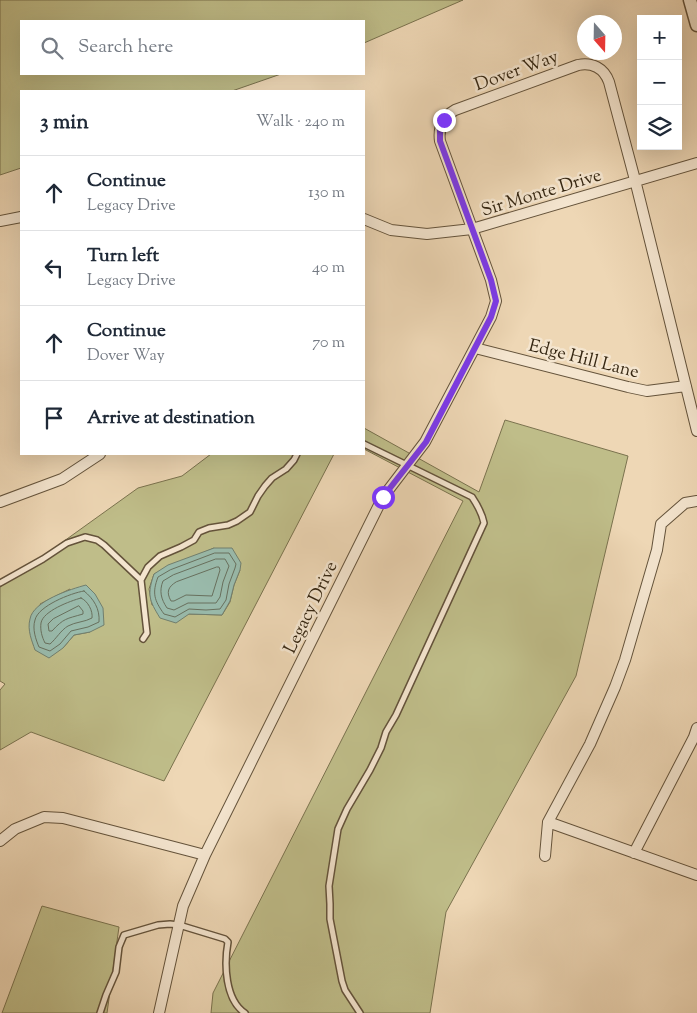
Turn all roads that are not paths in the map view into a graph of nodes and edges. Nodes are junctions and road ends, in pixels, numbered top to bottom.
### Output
1 (690, 0) edge
2 (697, 25) edge
3 (697, 163) edge
4 (635, 180) junction
5 (20, 217) edge
6 (365, 218) edge
7 (0, 221) edge
8 (472, 229) junction
9 (475, 348) junction
10 (686, 386) junction
11 (697, 431) edge
12 (365, 445) edge
13 (98, 455) edge
14 (296, 455) edge
15 (407, 466) junction
16 (697, 501) edge
17 (0, 502) edge
18 (141, 580) junction
19 (0, 583) edge
20 (143, 640) dead end
21 (697, 728) edge
22 (548, 822) junction
23 (0, 841) edge
24 (634, 853) junction
25 (205, 855) junction
26 (545, 856) dead end
27 (697, 875) edge
28 (179, 925) junction
29 (100, 1013) edge
30 (159, 1013) edge
31 (245, 1013) edge
32 (360, 1013) edge

1 - 2 street
3 - 4 street, Sir Monte Drive
4 - 8 street, Sir Monte Drive
4 - 8 street, Dover Way
4 - 10 street, Dover Way
5 - 7 street
6 - 8 street, Sir Monte Drive
8 - 9 street, Legacy Drive
9 - 10 street, Edge Hill Lane
9 - 15 street, Legacy Drive
10 - 11 street, Dover Way
12 - 15 lane
13 - 17 street
14 - 18 lane
15 - 25 street, Legacy Drive
15 - 32 lane
16 - 22 street
18 - 19 lane
18 - 20 lane
21 - 24 street
22 - 24 street
22 - 26 street
23 - 25 street
24 - 27 street
25 - 28 street, Legacy Drive
28 - 29 lane
28 - 30 street, Legacy Drive
28 - 31 lane

